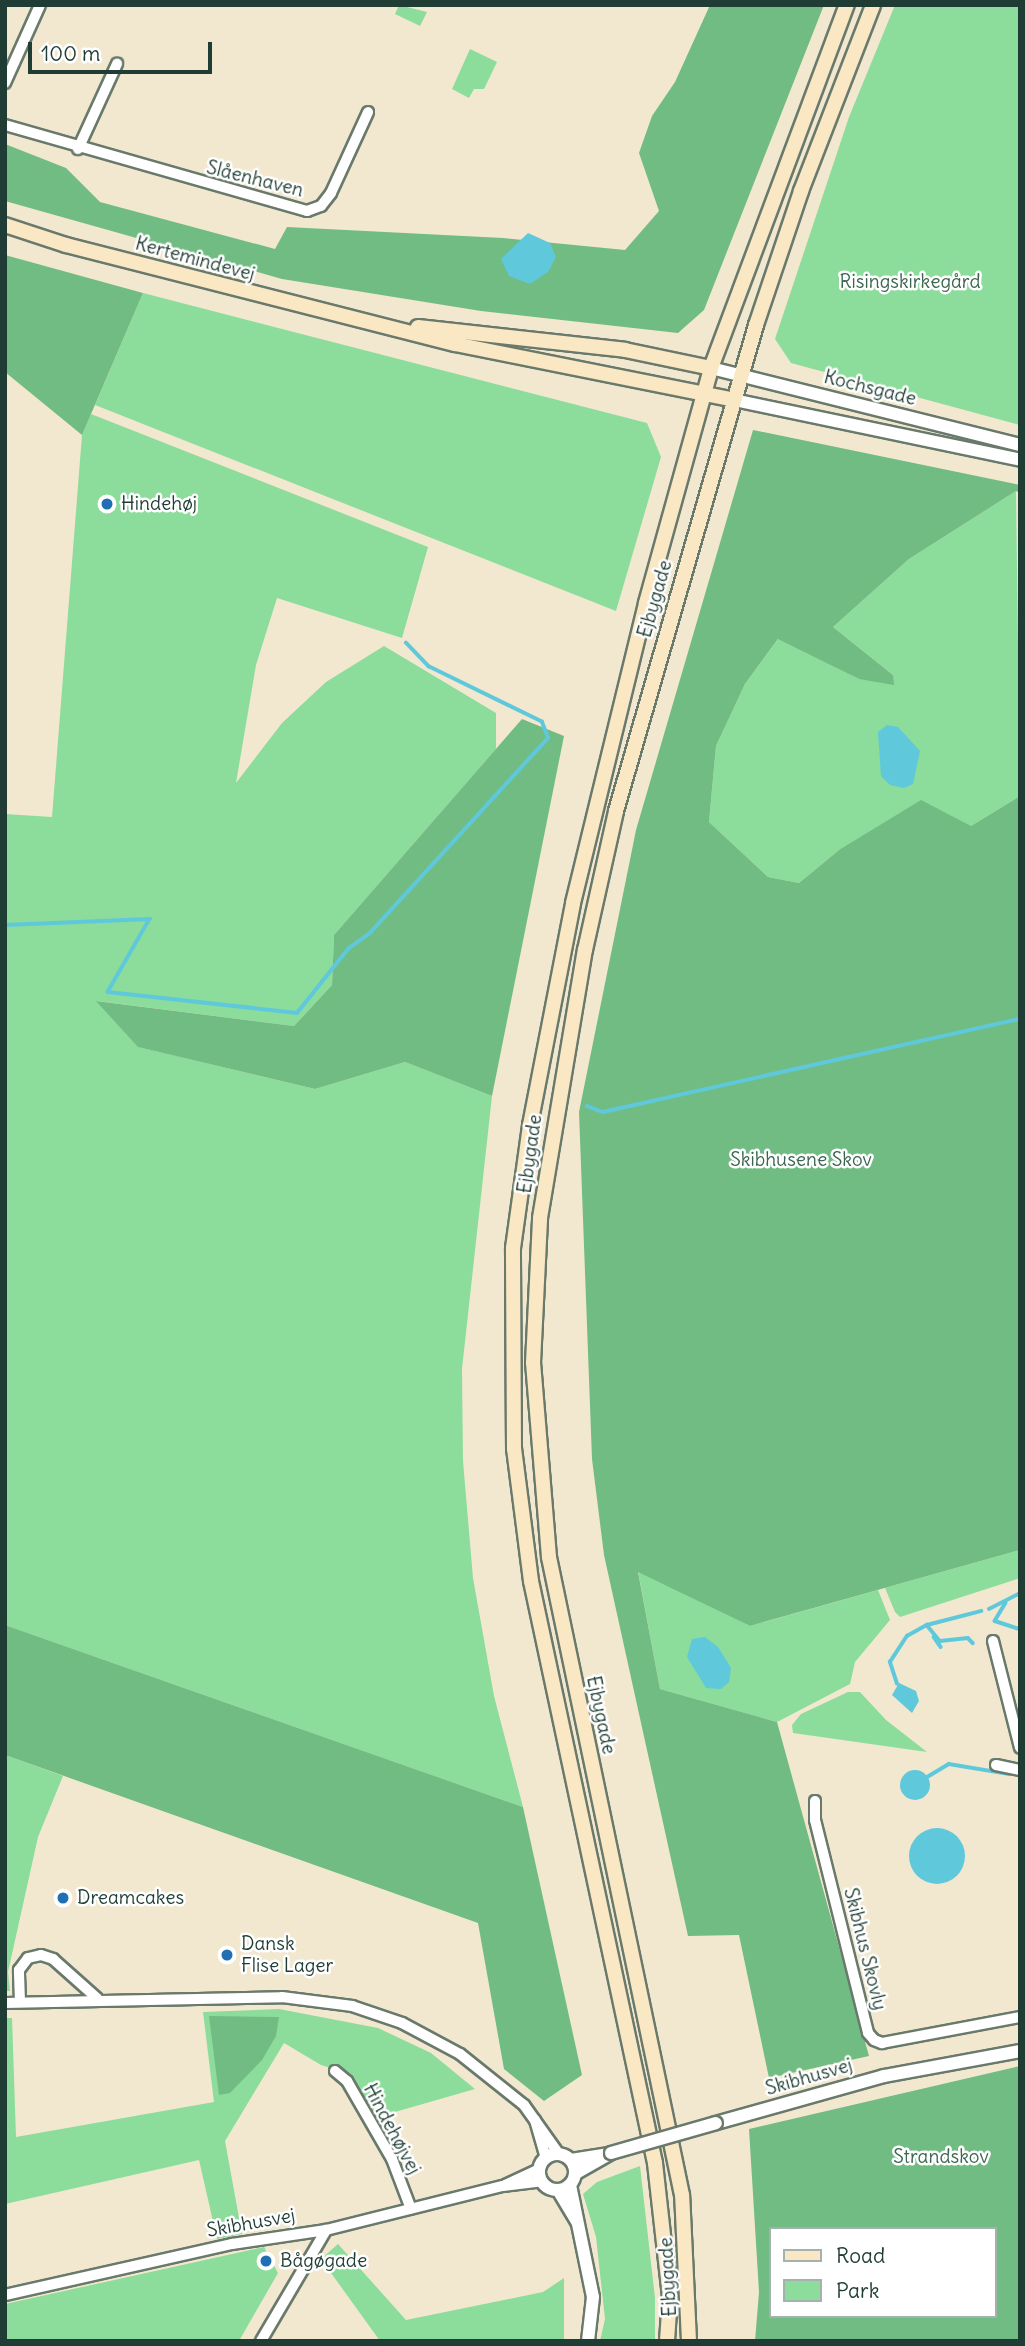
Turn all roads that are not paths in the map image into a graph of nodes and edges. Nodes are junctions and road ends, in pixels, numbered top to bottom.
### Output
1 (40, 5) edge
2 (847, 5) edge
3 (873, 5) edge
4 (117, 64) dead end
5 (5, 83) edge
6 (369, 112) dead end
7 (5, 125) edge
8 (78, 149) junction
9 (5, 225) edge
10 (377, 322) junction
11 (711, 368) junction
12 (741, 375) junction
13 (705, 394) junction
14 (734, 400) junction
15 (1020, 445) edge
16 (1020, 460) edge
17 (993, 1641) dead end
18 (1020, 1748) edge
19 (996, 1765) dead end
20 (1020, 1770) edge
21 (815, 1801) dead end
22 (97, 1998) junction
23 (20, 2002) junction
24 (5, 2003) edge
25 (1020, 2017) edge
26 (1020, 2051) edge
27 (335, 2071) dead end
28 (534, 2118) junction
29 (559, 2154) junction
30 (573, 2167) junction
31 (542, 2169) junction
32 (564, 2188) junction
33 (411, 2209) junction
34 (326, 2230) junction
35 (5, 2295) edge
36 (261, 2341) edge
37 (588, 2341) edge
38 (667, 2341) edge
39 (689, 2341) edge

1 - 5 street
2 - 11 main road, Ejbygade
3 - 12 main road, Ejbygade
4 - 8 street
6 - 8 street, Slåenhaven
7 - 8 street, Slåenhaven
9 - 10 main road, Kertemindevej
10 - 11 main road, Kertemindevej
10 - 13 main road, Kertemindevej
11 - 12 street, Kochsgade
11 - 13 main road, Ejbygade
12 - 14 main road, Ejbygade
12 - 15 street, Kochsgade
13 - 14 main road, Kertemindevej
13 - 38 main road, Ejbygade
14 - 16 street, Kochsgade
14 - 39 main road, Ejbygade
17 - 18 street
19 - 20 street
21 - 25 street, Skibhus Skovly
22 - 23 street
22 - 23 street
22 - 28 street
23 - 24 street
26 - 30 street, Skibhusvej, bridge
27 - 33 street, Hindehøjvej
28 - 29 street
28 - 31 street
29 - 30 street
29 - 31 street
30 - 32 street
31 - 32 street
31 - 33 street, Skibhusvej
32 - 37 street
33 - 34 street, Skibhusvej
34 - 35 street, Skibhusvej
34 - 36 street

